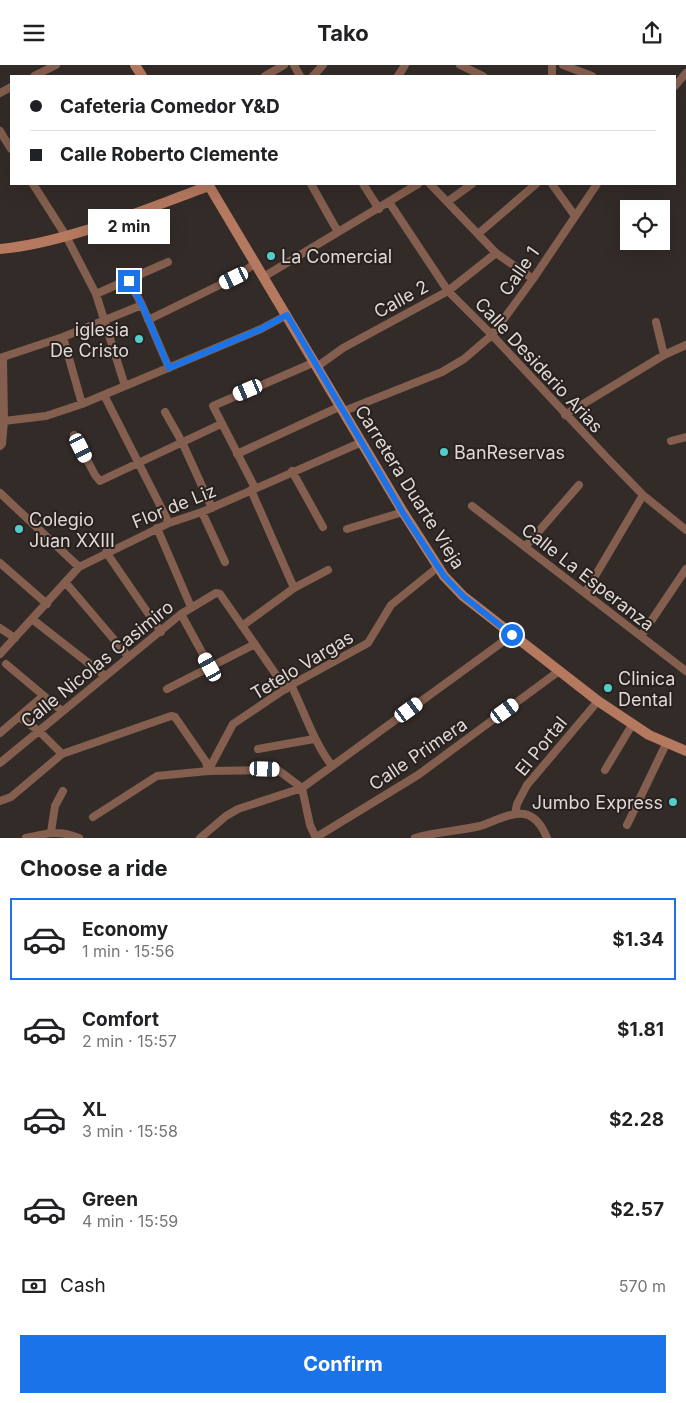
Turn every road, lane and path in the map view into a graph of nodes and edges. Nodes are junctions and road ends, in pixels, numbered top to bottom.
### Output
1 (56, 65) edge
2 (284, 65) edge
3 (323, 65) edge
4 (460, 65) edge
5 (563, 65) edge
6 (471, 71) edge
7 (589, 71) edge
8 (686, 73) edge
9 (36, 75) edge
10 (267, 75) edge
11 (315, 75) edge
12 (676, 85) edge
13 (0, 131) edge
14 (10, 147) edge
15 (34, 185) edge
16 (211, 185) edge
17 (312, 185) edge
18 (364, 185) edge
19 (417, 185) edge
20 (431, 185) edge
21 (471, 185) edge
22 (535, 185) edge
23 (553, 185) edge
24 (596, 185) edge
25 (448, 202) junction
26 (390, 203) junction
27 (379, 209) junction
28 (574, 216) junction
29 (338, 232) junction
30 (478, 234) junction
31 (66, 236) junction
32 (0, 249) edge
33 (496, 253) junction
34 (168, 262) dead end
35 (256, 263) junction
36 (265, 276) junction
37 (533, 279) junction
38 (129, 281) junction
39 (448, 291) junction
40 (96, 294) junction
41 (142, 305) junction
42 (287, 315) junction
43 (105, 320) junction
44 (148, 320) junction
45 (656, 322) dead end
46 (492, 335) junction
47 (63, 337) junction
48 (686, 345) edge
49 (664, 355) junction
50 (2, 358) edge
51 (316, 364) junction
52 (169, 368) junction
53 (125, 386) junction
54 (104, 395) junction
55 (82, 404) junction
56 (342, 409) junction
57 (165, 412) dead end
58 (565, 415) junction
59 (4, 421) junction
60 (221, 424) junction
61 (74, 435) dead end
62 (686, 437) edge
63 (670, 441) dead end
64 (182, 442) junction
65 (362, 442) junction
66 (0, 446) edge
67 (237, 454) junction
68 (140, 463) junction
69 (292, 471) junction
70 (579, 485) dead end
71 (253, 489) junction
72 (0, 493) edge
73 (643, 495) junction
74 (472, 506) dead end
75 (212, 508) junction
76 (202, 512) junction
77 (403, 513) junction
78 (169, 523) junction
79 (323, 527) dead end
80 (157, 528) junction
81 (347, 529) dead end
82 (686, 530) edge
83 (525, 547) junction
84 (106, 552) junction
85 (225, 562) dead end
86 (0, 563) edge
87 (78, 567) junction
88 (438, 567) junction
89 (328, 569) dead end
90 (686, 569) edge
91 (66, 583) junction
92 (294, 588) junction
93 (584, 593) junction
94 (47, 604) junction
95 (191, 607) junction
96 (181, 614) junction
97 (32, 619) junction
98 (242, 626) junction
99 (0, 628) edge
100 (161, 632) junction
101 (512, 635) junction
102 (640, 636) junction
103 (14, 638) junction
104 (254, 644) junction
105 (0, 654) edge
106 (128, 656) junction
107 (6, 665) dead end
108 (210, 667) junction
109 (559, 671) junction
110 (686, 671) edge
111 (105, 675) junction
112 (288, 687) junction
113 (168, 689) dead end
114 (43, 696) junction
115 (598, 701) junction
116 (62, 711) junction
117 (19, 717) junction
118 (632, 725) junction
119 (39, 731) junction
120 (0, 733) edge
121 (314, 739) junction
122 (666, 744) junction
123 (258, 749) dead end
124 (686, 751) edge
125 (62, 754) junction
126 (0, 763) edge
127 (332, 766) junction
128 (605, 770) dead end
129 (208, 771) junction
130 (302, 788) junction
131 (63, 791) dead end
132 (0, 801) edge
133 (515, 814) junction
134 (93, 817) dead end
135 (627, 825) dead end
136 (51, 832) junction
137 (26, 838) edge
138 (79, 838) edge
139 (200, 838) edge
140 (315, 838) edge
141 (415, 838) edge
142 (547, 838) edge

1 - 9 street
2 - 10 street
3 - 11 street
4 - 6 street
5 - 7 street
8 - 12 street
13 - 14 street
15 - 31 street
16 - 31 main road
16 - 35 main road, Carretera Duarte Vieja
17 - 29 street
18 - 27 street
19 - 26 street
20 - 25 street
21 - 25 street
22 - 30 street
23 - 28 street
24 - 28 street, Calle 1
25 - 30 street
26 - 27 street
26 - 39 street, Calle Desiderio Arias
27 - 29 street
28 - 37 street, Calle 1
29 - 36 street
30 - 33 street
31 - 32 main road
31 - 40 street
33 - 37 street
33 - 39 street, Calle 2
34 - 38 street
35 - 36 main road, Carretera Duarte Vieja
35 - 44 street
36 - 42 main road, Carretera Duarte Vieja
37 - 46 street, Calle 1
38 - 40 street
38 - 41 street
39 - 46 street, Calle Desiderio Arias
39 - 51 street, Calle 2
40 - 43 street
41 - 43 street
41 - 44 street
42 - 51 main road, Carretera Duarte Vieja
42 - 52 street
43 - 47 street
43 - 53 street
44 - 52 street
45 - 49 street
46 - 56 street, Calle 1
46 - 58 street, Calle Desiderio Arias
47 - 50 street
47 - 55 street
48 - 49 street
49 - 58 street
50 - 59 street
51 - 56 main road, Carretera Duarte Vieja
51 - 60 street, Calle 2
52 - 53 street
53 - 54 street
54 - 55 street
54 - 68 street
55 - 59 street
56 - 65 main road, Carretera Duarte Vieja
56 - 67 street, Calle 1
57 - 64 street
58 - 73 street, Calle Desiderio Arias
59 - 66 street
60 - 64 street
60 - 67 street
61 - 68 street
62 - 63 street
64 - 68 street
64 - 75 street
65 - 69 street, Flor de Liz
65 - 77 main road, Carretera Duarte Vieja
67 - 71 street
68 - 78 street
69 - 71 street, Flor de Liz
69 - 79 street
70 - 83 street
71 - 75 street, Flor de Liz
71 - 92 street
72 - 87 street
73 - 82 street, Calle Desiderio Arias
73 - 93 street
74 - 83 street, Calle La Esperanza
75 - 76 street, Flor de Liz
76 - 78 street, Flor de Liz
76 - 85 street
77 - 81 street
77 - 88 main road, Carretera Duarte Vieja
78 - 80 street, Flor de Liz
80 - 84 street, Flor de Liz
80 - 95 street
83 - 93 street, Calle La Esperanza
84 - 87 street, Flor de Liz
84 - 100 street
86 - 94 street
87 - 91 street, Flor de Liz
88 - 101 main road, Carretera Duarte Vieja
88 - 112 street, Tetelo Vargas
89 - 92 street
90 - 102 street
91 - 94 street, Flor de Liz
91 - 106 street
92 - 98 street
93 - 102 street, Calle La Esperanza
94 - 97 street, Flor de Liz
95 - 96 street, Calle Nicolas Casimiro
95 - 98 street, Calle Nicolas Casimiro
96 - 100 street, Calle Nicolas Casimiro
96 - 108 street
97 - 103 street, Flor de Liz
97 - 111 street
98 - 104 street
99 - 103 street
100 - 106 street, Calle Nicolas Casimiro
101 - 109 main road, Carretera Duarte Vieja
101 - 127 street
102 - 110 street, Calle La Esperanza
103 - 105 street, Flor de Liz
104 - 108 street
104 - 112 street
106 - 111 street, Calle Nicolas Casimiro
107 - 114 street
108 - 113 street
109 - 115 main road, Carretera Duarte Vieja
109 - 140 street, Calle Primera
111 - 116 street, Calle Nicolas Casimiro
112 - 121 street
112 - 129 street, Tetelo Vargas
114 - 116 street
114 - 117 street
115 - 118 main road, Carretera Duarte Vieja
115 - 133 street, El Portal
116 - 119 street, Calle Nicolas Casimiro
117 - 119 street
117 - 120 street
118 - 122 main road, Carretera Duarte Vieja
118 - 128 street
119 - 125 street
119 - 126 street, Calle Nicolas Casimiro
121 - 123 street
121 - 127 street
122 - 124 main road, Carretera Duarte Vieja
122 - 135 street
125 - 129 street
125 - 132 street
127 - 130 street
129 - 130 street
129 - 134 street
130 - 139 street
130 - 140 street
131 - 136 street
133 - 141 street
133 - 142 street
136 - 137 street
136 - 138 street

